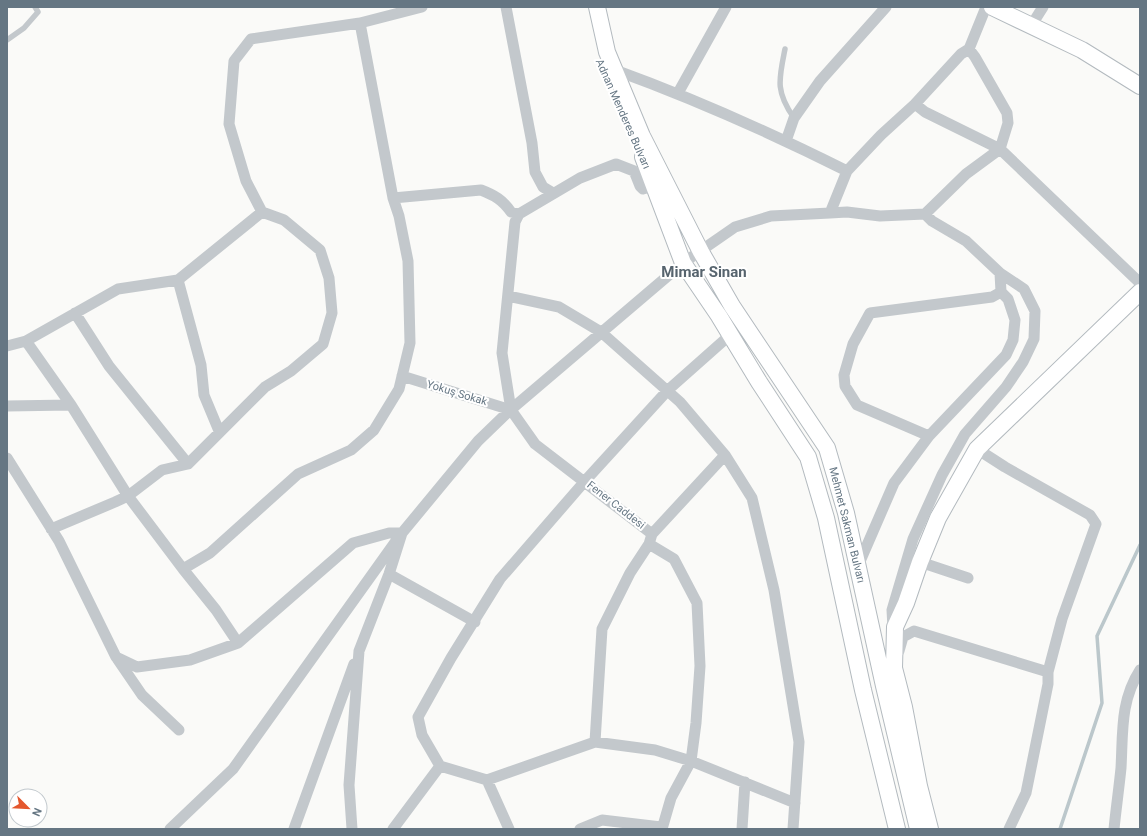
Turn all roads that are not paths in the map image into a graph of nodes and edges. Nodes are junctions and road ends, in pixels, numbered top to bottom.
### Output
1 (35, 7) edge
2 (422, 7) edge
3 (506, 7) edge
4 (588, 7) edge
5 (597, 7) edge
6 (726, 7) edge
7 (886, 7) edge
8 (986, 7) edge
9 (992, 7) edge
10 (1043, 7) edge
11 (360, 23) junction
12 (1031, 26) junction
13 (7, 40) edge
14 (785, 49) dead end
15 (969, 49) junction
16 (615, 70) junction
17 (1140, 86) edge
18 (678, 93) junction
19 (915, 104) junction
20 (794, 118) junction
21 (786, 140) junction
22 (1000, 149) junction
23 (847, 171) junction
24 (654, 186) junction
25 (553, 193) junction
26 (393, 198) junction
27 (262, 212) junction
28 (830, 213) junction
29 (519, 214) junction
30 (925, 214) junction
31 (701, 252) junction
32 (683, 263) junction
33 (1000, 273) junction
34 (178, 280) junction
35 (1140, 283) edge
36 (1001, 292) junction
37 (1140, 292) edge
38 (508, 296) junction
39 (75, 313) junction
40 (601, 332) junction
41 (730, 335) junction
42 (26, 341) junction
43 (7, 346) edge
44 (402, 376) junction
45 (668, 390) junction
46 (71, 405) junction
47 (7, 406) edge
48 (511, 410) junction
49 (219, 431) junction
50 (929, 436) junction
51 (977, 449) junction
52 (725, 455) junction
53 (7, 458) edge
54 (188, 464) junction
55 (585, 481) junction
56 (128, 496) junction
57 (51, 529) junction
58 (402, 532) junction
59 (651, 539) junction
60 (920, 562) junction
61 (858, 566) junction
62 (183, 569) junction
63 (389, 574) junction
64 (968, 578) dead end
65 (474, 622) junction
66 (238, 643) junction
67 (359, 651) junction
68 (116, 657) junction
69 (894, 668) junction
70 (1140, 670) edge
71 (1048, 672) junction
72 (179, 730) dead end
73 (595, 742) junction
74 (691, 761) junction
75 (440, 766) junction
76 (487, 780) junction
77 (745, 782) junction
78 (795, 803) junction
79 (660, 828) edge
80 (170, 829) edge
81 (294, 829) edge
82 (352, 829) edge
83 (393, 829) edge
84 (509, 829) edge
85 (580, 829) edge
86 (742, 829) edge
87 (793, 829) edge
88 (897, 829) edge
89 (918, 829) edge
90 (930, 829) edge
91 (1008, 829) edge
92 (1114, 829) edge

1 - 13 lane
2 - 11 street
3 - 25 street
4 - 24 main road, Adnan Menderes Bulvarı
5 - 16 main road, Adnan Menderes Bulvarı
6 - 18 street
7 - 20 street
8 - 15 street
9 - 12 main road
10 - 12 street
11 - 26 street
11 - 27 street
12 - 17 main road
14 - 20 lane
15 - 19 street
15 - 22 street
16 - 18 street
16 - 31 main road, Adnan Menderes Bulvarı
18 - 21 street
19 - 22 street
19 - 23 street
20 - 21 street
21 - 23 street
22 - 30 street
22 - 35 street
23 - 28 street
24 - 25 street
24 - 32 main road, Adnan Menderes Bulvarı
25 - 29 street
26 - 29 street
26 - 44 street
27 - 34 street
27 - 49 street
28 - 30 street
28 - 31 street
29 - 38 street
30 - 33 street
31 - 32 street
31 - 61 main road, Mehmet Sakman Bulvarı
32 - 40 street
32 - 41 main road, Mehmet Sakman Bulvarı
33 - 36 street
33 - 69 street
34 - 39 street
34 - 49 street
36 - 50 street
36 - 50 street
37 - 51 main road
38 - 40 street
38 - 48 street
39 - 42 street
39 - 54 street
40 - 45 street
40 - 48 street
41 - 45 street
41 - 88 main road, Mehmet Sakman Bulvarı
42 - 43 street
42 - 46 street
44 - 48 street, Yokuş Sokak
44 - 62 street
45 - 52 street
45 - 55 street
46 - 47 street
46 - 56 street
48 - 55 street, Fener Caddesi
48 - 58 street
49 - 54 street
50 - 61 street
51 - 60 main road
51 - 71 street
52 - 59 street
52 - 78 street
53 - 57 street
54 - 56 street
55 - 59 street, Fener Caddesi
55 - 65 street
56 - 57 street
56 - 62 street
57 - 68 street
58 - 63 street
58 - 66 street
58 - 80 street
59 - 73 street
59 - 74 street, Fener Caddesi
60 - 64 street
60 - 69 main road
61 - 89 main road, Mehmet Sakman Bulvarı
62 - 66 street
63 - 65 street
63 - 67 street
65 - 75 street
66 - 68 street
67 - 81 street
67 - 82 street
68 - 72 street
69 - 71 street
69 - 90 main road
70 - 92 street
71 - 91 street
73 - 74 street
73 - 76 street
74 - 77 street
74 - 79 street, Fener Caddesi
75 - 76 street
75 - 83 street
76 - 84 street
77 - 78 street
77 - 86 street
78 - 87 street
79 - 85 street

